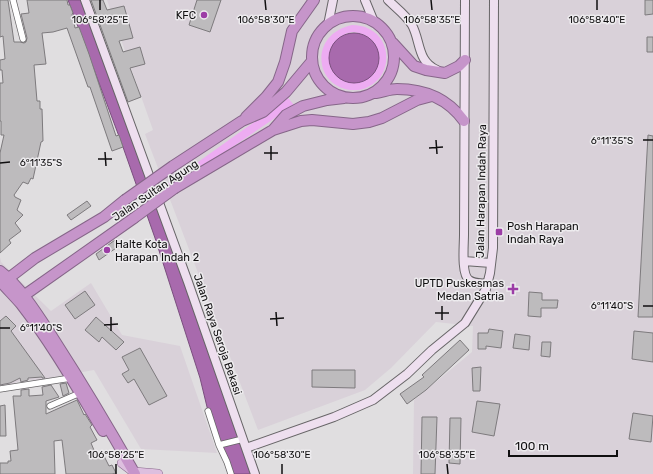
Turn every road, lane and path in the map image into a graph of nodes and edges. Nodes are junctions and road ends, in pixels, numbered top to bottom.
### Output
1 (13, 0) edge
2 (85, 0) edge
3 (314, 0) edge
4 (333, 0) edge
5 (365, 0) edge
6 (388, 0) edge
7 (464, 0) edge
8 (494, 0) edge
9 (374, 22) junction
10 (328, 25) junction
11 (23, 39) dead end
12 (392, 42) junction
13 (465, 60) junction
14 (312, 61) junction
15 (442, 73) junction
16 (371, 94) junction
17 (432, 96) junction
18 (348, 98) junction
19 (242, 121) junction
20 (464, 121) junction
21 (273, 130) junction
22 (464, 261) junction
23 (491, 263) junction
24 (26, 265) junction
25 (0, 269) edge
26 (4, 281) edge
27 (41, 282) junction
28 (488, 284) junction
29 (20, 298) junction
30 (36, 312) junction
31 (71, 378) junction
32 (0, 389) edge
33 (80, 393) junction
34 (50, 406) dead end
35 (208, 411) dead end
36 (242, 440) junction
37 (219, 445) junction
38 (246, 448) junction
39 (133, 473) edge
40 (158, 474) edge
41 (231, 474) edge
42 (255, 474) edge

1 - 11 street
2 - 36 street, Jalan Raya Seroja Bekasi
3 - 19 highway
4 - 10 street
5 - 9 street
6 - 15 street
7 - 13 street, Jalan Harapan Indah Raya
8 - 23 street, Jalan Harapan Indah Raya
9 - 10 highway
9 - 12 highway
10 - 14 highway
12 - 15 highway
12 - 16 highway
13 - 15 highway
13 - 20 street, Jalan Harapan Indah Raya
14 - 18 highway
14 - 19 highway, Jalan Sultan Agung
16 - 17 highway
16 - 18 highway
17 - 20 highway
17 - 21 highway
18 - 21 highway, Jalan Sultan Agung
19 - 24 highway, Jalan Sultan Agung, bridge
20 - 22 street, Jalan Harapan Indah Raya
21 - 27 highway, Jalan Sultan Agung, bridge
22 - 23 street, Jalan Harapan Indah Raya
22 - 28 street
23 - 28 street
24 - 25 highway
24 - 26 highway, Jalan Sultan Agung
25 - 26 highway
26 - 29 highway
27 - 29 highway, Jalan Sultan Agung
27 - 30 highway
28 - 38 street
29 - 30 highway
29 - 31 highway
30 - 39 highway
31 - 32 street
31 - 33 highway
33 - 34 street
33 - 39 highway
35 - 37 street
36 - 37 street
36 - 38 street, Jalan Raya Seroja Bekasi
37 - 41 street
38 - 42 street, Jalan Raya Seroja Bekasi
39 - 40 main road

